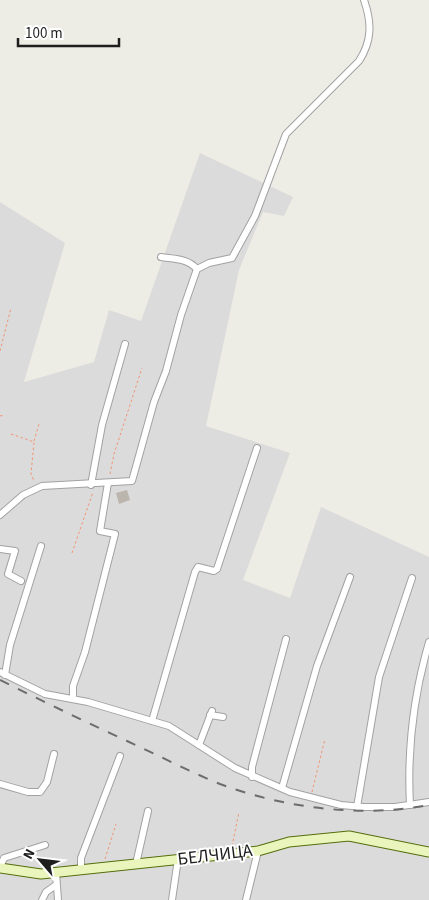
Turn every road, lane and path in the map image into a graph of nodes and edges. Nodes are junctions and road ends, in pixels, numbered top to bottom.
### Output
1 (364, 0) edge
2 (161, 257) dead end
3 (197, 269) junction
4 (11, 308) dead end
5 (125, 344) dead end
6 (0, 351) edge
7 (142, 368) dead end
8 (4, 415) dead end
9 (0, 416) edge
10 (39, 424) dead end
11 (11, 434) dead end
12 (34, 442) junction
13 (257, 448) dead end
14 (110, 483) junction
15 (93, 485) junction
16 (35, 488) junction
17 (0, 515) edge
18 (42, 546) dead end
19 (0, 549) edge
20 (72, 553) dead end
21 (350, 577) dead end
22 (412, 578) dead end
23 (21, 581) dead end
24 (286, 639) dead end
25 (429, 642) edge
26 (2, 674) edge
27 (73, 698) junction
28 (223, 717) dead end
29 (152, 721) junction
30 (325, 739) dead end
31 (199, 745) junction
32 (54, 754) dead end
33 (120, 756) dead end
34 (252, 777) junction
35 (0, 784) edge
36 (282, 788) junction
37 (311, 797) junction
38 (429, 802) edge
39 (410, 804) junction
40 (357, 807) junction
41 (148, 812) dead end
42 (239, 812) dead end
43 (116, 824) dead end
44 (45, 844) dead end
45 (258, 850) junction
46 (429, 852) edge
47 (231, 854) junction
48 (178, 859) junction
49 (136, 864) junction
50 (105, 867) junction
51 (0, 868) edge
52 (81, 869) junction
53 (56, 872) junction
54 (56, 885) junction
55 (42, 900) edge
56 (58, 900) edge
57 (172, 900) edge
58 (246, 900) edge

1 - 3 street
2 - 3 street
3 - 14 street
4 - 6 path
5 - 15 street
7 - 14 path
8 - 9 path
10 - 12 path
11 - 12 path
12 - 16 path
13 - 29 street
14 - 15 street
14 - 27 street
15 - 16 street
15 - 20 path
16 - 17 street
18 - 26 street
19 - 23 street
21 - 36 street
22 - 40 street
24 - 34 street
25 - 39 street
26 - 27 street
27 - 29 street
28 - 31 street
29 - 31 street
30 - 37 path
31 - 34 street
32 - 35 street
33 - 52 street
34 - 36 street
36 - 37 street
37 - 40 street
38 - 39 street
39 - 40 street
41 - 49 street
42 - 47 path
43 - 50 path
44 - 51 street
45 - 46 main road, БЕЛЧИЦА
45 - 47 main road, БЕЛЧИЦА
45 - 58 street
47 - 48 main road, БЕЛЧИЦА
48 - 49 main road, БЕЛЧИЦА
48 - 57 street
49 - 50 main road, БЕЛЧИЦА
50 - 52 main road, БЕЛЧИЦА
51 - 53 main road, БЕЛЧИЦА
52 - 53 main road, БЕЛЧИЦА
53 - 54 street
54 - 55 street
54 - 56 street

